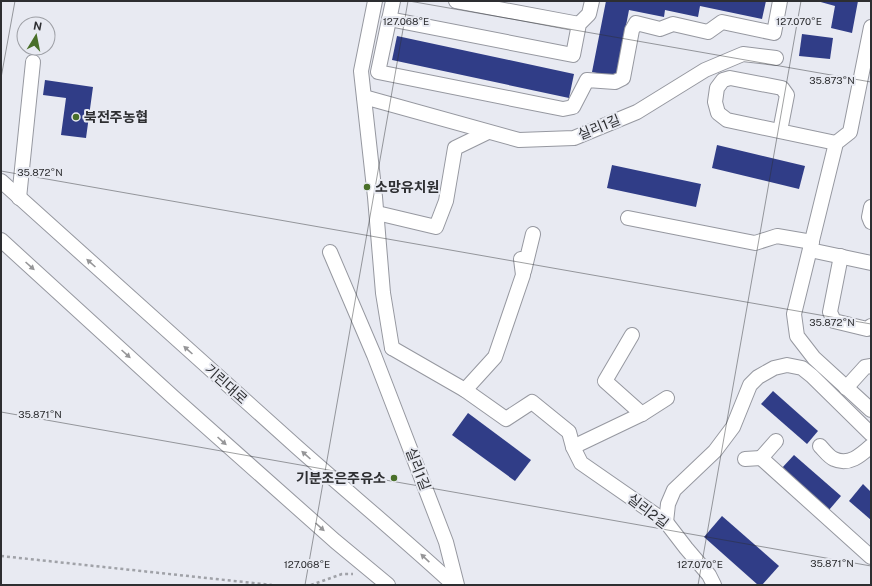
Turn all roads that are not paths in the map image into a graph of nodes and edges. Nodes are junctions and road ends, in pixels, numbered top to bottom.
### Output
1 (375, 1) edge
2 (393, 1) edge
3 (456, 1) edge
4 (592, 1) edge
5 (780, 1) edge
6 (389, 19) junction
7 (579, 24) junction
8 (871, 27) edge
9 (776, 58) dead end
10 (33, 62) dead end
11 (364, 97) junction
12 (780, 131) junction
13 (488, 132) junction
14 (836, 142) junction
15 (1, 181) edge
16 (19, 198) junction
17 (871, 207) edge
18 (377, 213) junction
19 (628, 218) dead end
20 (871, 222) edge
21 (533, 234) dead end
22 (1, 240) edge
23 (811, 246) junction
24 (330, 252) dead end
25 (841, 256) junction
26 (521, 259) dead end
27 (871, 263) edge
28 (523, 275) junction
29 (871, 326) edge
30 (632, 335) dead end
31 (392, 348) junction
32 (374, 355) junction
33 (871, 366) edge
34 (846, 388) junction
35 (465, 390) junction
36 (667, 398) dead end
37 (871, 410) edge
38 (642, 414) junction
39 (871, 434) edge
40 (776, 441) dead end
41 (820, 446) dead end
42 (871, 446) edge
43 (573, 447) junction
44 (761, 458) junction
45 (745, 459) dead end
46 (666, 522) junction
47 (871, 557) edge
48 (388, 585) edge
49 (454, 585) edge
50 (457, 585) edge
51 (714, 585) edge

1 - 11 street
2 - 6 street
3 - 7 street
4 - 7 street
5 - 6 street
6 - 7 street
8 - 14 street
9 - 13 street, 실리1길
10 - 16 street
11 - 13 street, 실리1길
11 - 18 street
12 - 12 street
12 - 14 street
13 - 18 street
14 - 23 street
15 - 16 street, 기린대로
49 -> 16 street, 기린대로
17 - 20 street
18 - 31 street
19 - 23 street
21 - 28 street
22 -> 48 street
23 - 25 street
23 - 34 street
24 - 32 street, 실리1길
25 - 27 street
25 - 29 street
26 - 28 street
28 - 35 street
30 - 38 street
31 - 32 street
31 - 35 street, 실리2길
32 - 50 street, 실리1길
33 - 34 street
34 - 37 street
35 - 43 street, 실리2길
36 - 38 street
38 - 43 street
39 - 46 street
40 - 44 street
41 - 42 street
43 - 46 street, 실리2길
44 - 45 street
44 - 47 street
46 - 51 street, 실리2길

